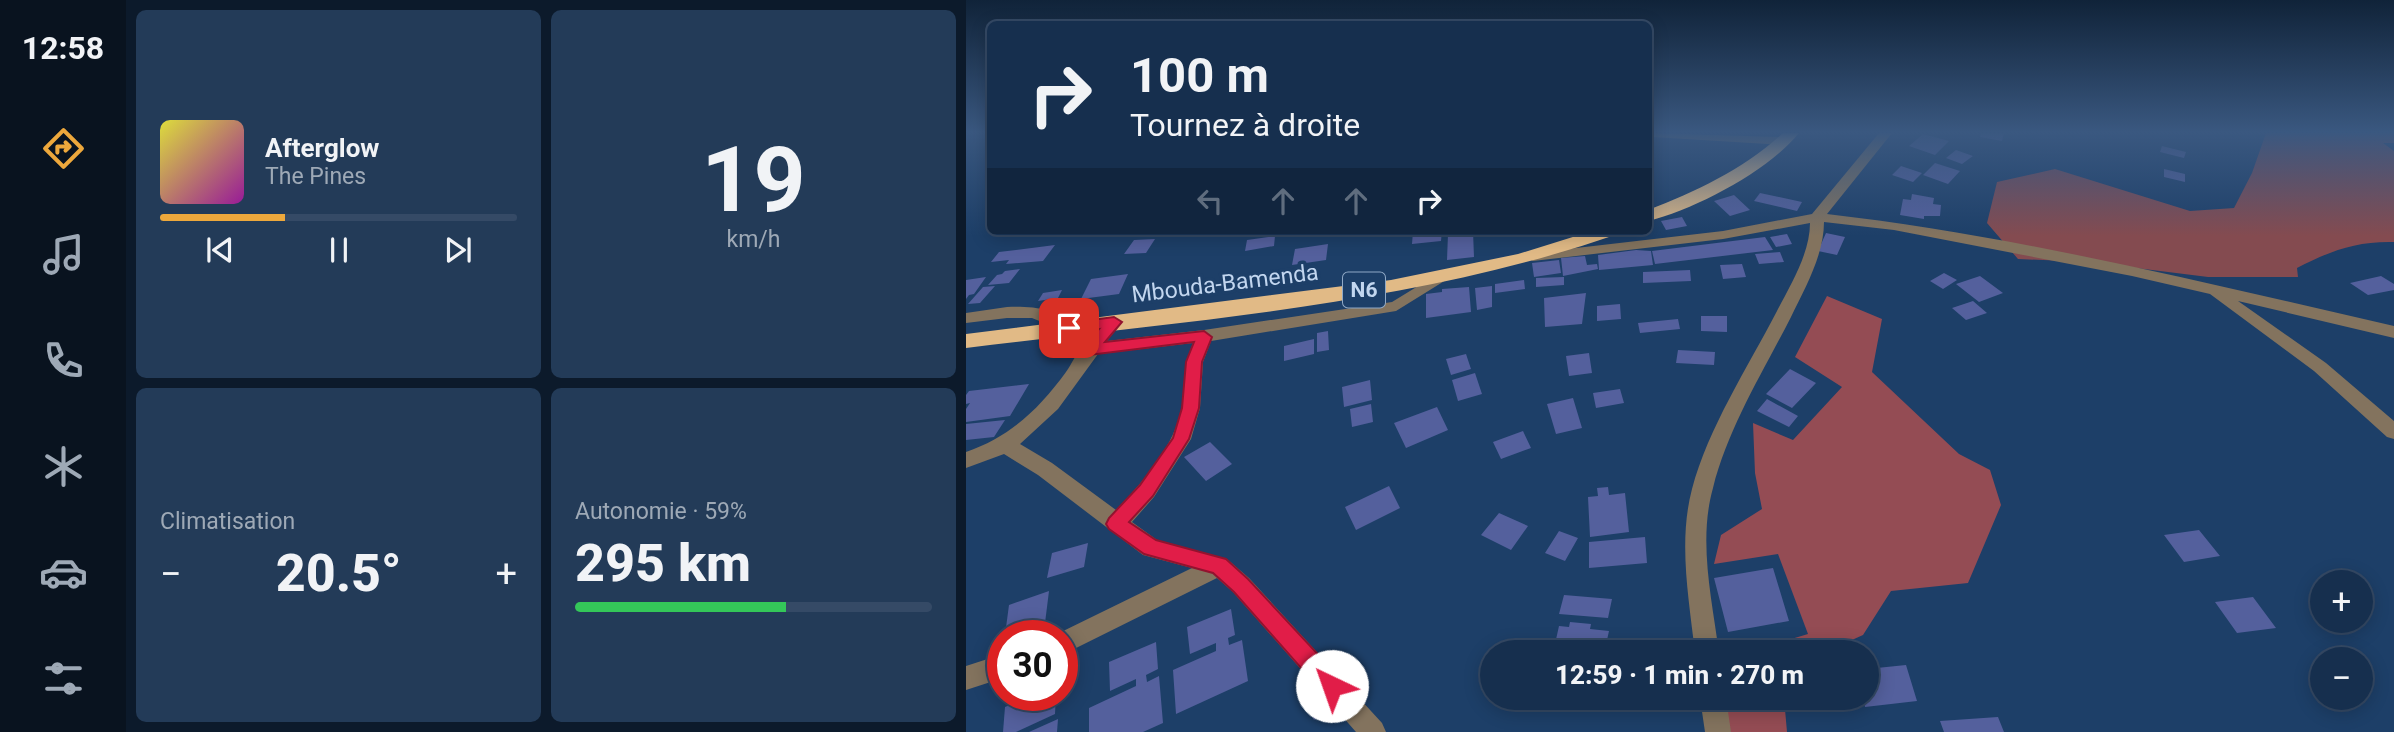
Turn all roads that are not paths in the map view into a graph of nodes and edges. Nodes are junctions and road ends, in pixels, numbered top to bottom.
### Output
1 (1750, 167) edge
2 (1858, 167) edge
3 (1652, 214) edge
4 (1817, 217) junction
5 (1597, 235) edge
6 (1533, 257) junction
7 (1441, 277) junction
8 (2210, 289) junction
9 (966, 317) edge
10 (1114, 322) junction
11 (1069, 328) junction
12 (2394, 332) edge
13 (1204, 337) junction
14 (966, 341) edge
15 (1089, 349) junction
16 (2394, 432) edge
17 (1007, 446) junction
18 (966, 460) edge
19 (1116, 524) junction
20 (1219, 566) junction
21 (1078, 635) edge
22 (1705, 640) edge
23 (987, 671) edge
24 (966, 678) edge
25 (1715, 710) edge
26 (1373, 732) edge
27 (1718, 732) edge

1 - 3 highway
2 - 4 street
4 - 6 street
4 - 8 street
4 - 22 street
5 - 6 highway, Mbouda-Bamenda / N6
6 - 7 highway, Mbouda-Bamenda / N6
7 - 10 highway, Mbouda-Bamenda / N6
7 - 13 street
8 - 12 street
8 - 16 street
9 - 11 street
10 - 11 highway, Mbouda-Bamenda / N6
10 - 15 street
11 - 14 highway, Mbouda-Bamenda / N6
13 - 15 street
13 - 19 street
15 - 17 street
17 - 18 street
17 - 19 street
19 - 20 street
20 - 21 street
20 - 26 street
23 - 24 street
25 - 27 street

